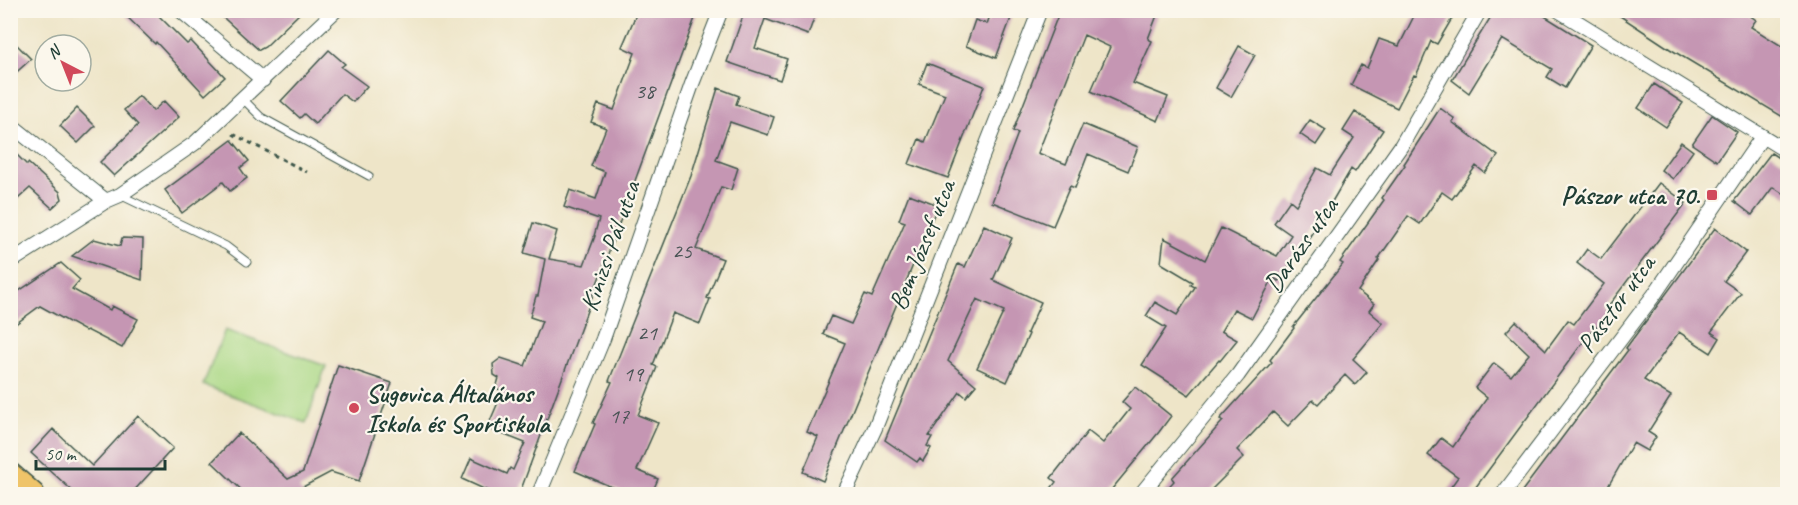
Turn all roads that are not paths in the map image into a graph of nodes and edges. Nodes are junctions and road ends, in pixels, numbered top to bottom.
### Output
1 (180, 10) edge
2 (336, 10) edge
3 (721, 10) edge
4 (1040, 10) edge
5 (1480, 10) edge
6 (1558, 10) edge
7 (263, 80) junction
8 (243, 99) junction
9 (10, 124) edge
10 (1762, 137) junction
11 (1788, 152) edge
12 (369, 176) dead end
13 (120, 195) junction
14 (106, 201) junction
15 (10, 262) edge
16 (247, 262) dead end
17 (10, 474) edge
18 (33, 495) edge
19 (539, 495) edge
20 (844, 495) edge
21 (1142, 495) edge
22 (1503, 495) edge

1 - 7 street
2 - 7 street
3 - 19 street, Kinizsi Pál utca
4 - 20 street, Bem József utca
5 - 21 street, Darázs utca
6 - 10 street
7 - 8 street
8 - 12 lane
8 - 13 street
9 - 14 street
10 - 11 street
10 - 22 street, Pásztor utca
13 - 14 street
13 - 16 lane
14 - 15 street
17 - 18 main road

